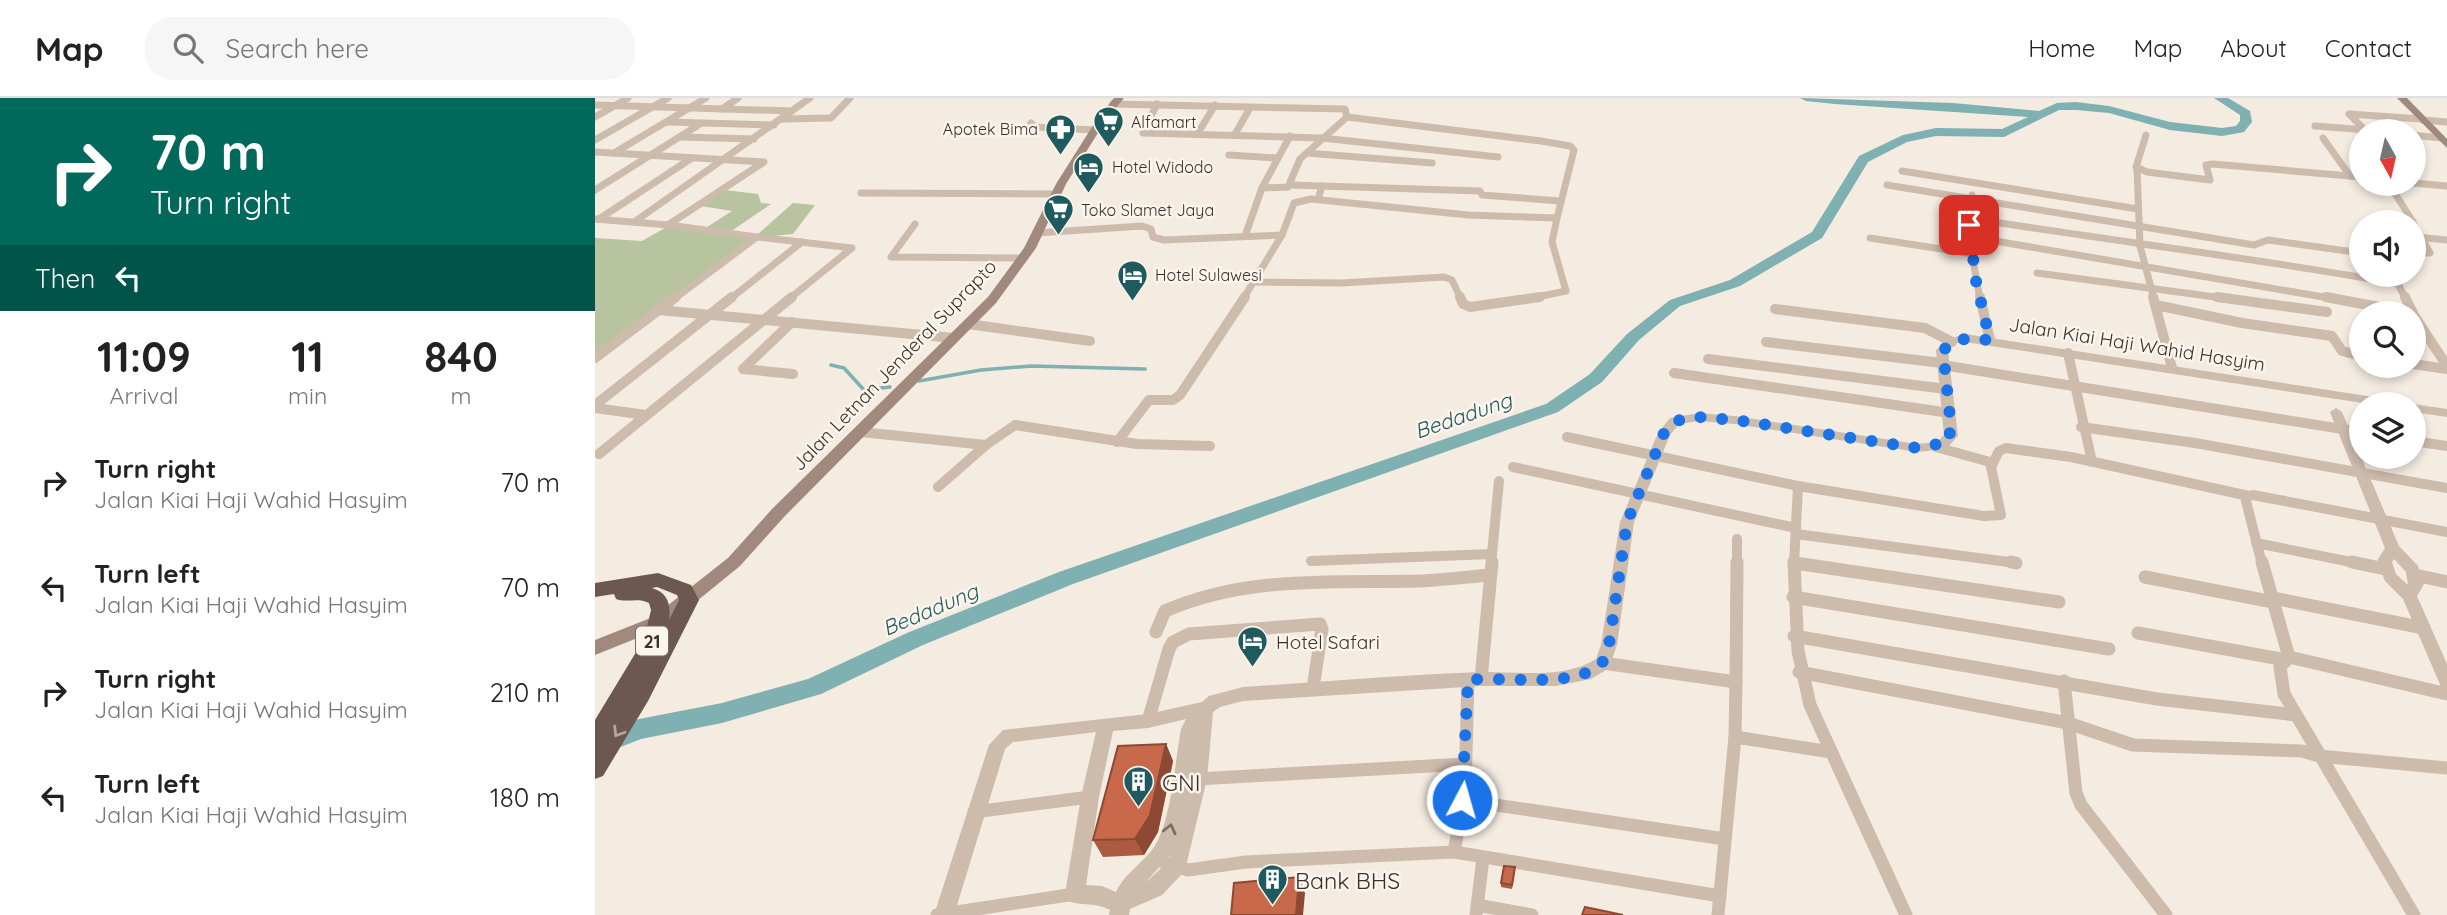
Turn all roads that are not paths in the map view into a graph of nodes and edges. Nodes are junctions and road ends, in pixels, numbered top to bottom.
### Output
1 (628, 98) edge
2 (668, 98) edge
3 (706, 98) edge
4 (738, 98) edge
5 (810, 98) edge
6 (850, 98) edge
7 (2402, 98) edge
8 (1116, 101) edge
9 (1157, 104) junction
10 (595, 105) edge
11 (1215, 105) junction
12 (614, 106) junction
13 (653, 107) junction
14 (690, 108) junction
15 (1250, 108) junction
16 (722, 109) junction
17 (792, 111) junction
18 (595, 117) edge
19 (1347, 117) junction
20 (781, 119) junction
21 (2354, 119) edge
22 (2410, 119) edge
23 (2421, 119) edge
24 (2426, 120) edge
25 (667, 122) junction
26 (2447, 122) edge
27 (1031, 123) dead end
28 (700, 124) junction
29 (2426, 124) edge
30 (773, 125) junction
31 (2315, 126) dead end
32 (2349, 129) edge
33 (1095, 130) junction
34 (1198, 133) junction
35 (1235, 134) junction
36 (2145, 135) dead end
37 (681, 136) junction
38 (1290, 136) junction
39 (1322, 138) junction
40 (2323, 138) dead end
41 (2426, 138) edge
42 (754, 139) junction
43 (595, 141) edge
44 (2444, 142) edge
45 (595, 152) edge
46 (614, 153) junction
47 (1307, 153) junction
48 (651, 155) junction
49 (1229, 155) dead end
50 (1498, 157) dead end
51 (692, 158) junction
52 (1277, 158) junction
53 (727, 159) junction
54 (1432, 163) dead end
55 (2137, 169) junction
56 (1902, 171) dead end
57 (2349, 175) edge
58 (2349, 176) edge
59 (595, 181) edge
60 (608, 182) junction
61 (1974, 182) junction
62 (2426, 184) edge
63 (1290, 185) junction
64 (1887, 185) dead end
65 (1322, 186) junction
66 (2447, 186) edge
67 (685, 188) junction
68 (1262, 188) junction
69 (695, 189) dead end
70 (595, 190) edge
71 (706, 190) dead end
72 (716, 191) junction
73 (861, 193) dead end
74 (1057, 194) junction
75 (1318, 199) junction
76 (1971, 199) junction
77 (1561, 201) junction
78 (2138, 209) junction
79 (1557, 218) junction
80 (1968, 218) junction
81 (597, 219) edge
82 (637, 220) junction
83 (915, 224) dead end
84 (668, 225) junction
85 (2139, 226) junction
86 (1037, 233) junction
87 (1282, 235) junction
88 (1245, 236) junction
89 (757, 237) junction
90 (1972, 237) junction
91 (1870, 238) dead end
92 (2426, 238) edge
93 (2447, 240) edge
94 (802, 242) junction
95 (2140, 246) junction
96 (2349, 251) edge
97 (1974, 254) junction
98 (1023, 258) junction
99 (2145, 264) junction
100 (2037, 273) dead end
101 (2349, 275) edge
102 (1255, 282) junction
103 (2151, 287) junction
104 (2349, 302) edge
105 (2155, 305) junction
106 (1775, 309) dead end
107 (659, 310) junction
108 (2327, 312) dead end
109 (710, 316) junction
110 (760, 320) junction
111 (792, 322) junction
112 (968, 324) junction
113 (2426, 335) edge
114 (954, 338) junction
115 (1990, 340) junction
116 (1090, 341) dead end
117 (1766, 342) dead end
118 (1952, 342) junction
119 (2068, 353) junction
120 (2349, 353) edge
121 (595, 358) edge
122 (1708, 359) dead end
123 (1942, 364) junction
124 (2426, 366) edge
125 (2172, 368) junction
126 (2447, 368) edge
127 (1674, 373) dead end
128 (793, 374) dead end
129 (2074, 388) junction
130 (1946, 389) junction
131 (2328, 394) junction
132 (2349, 397) edge
133 (595, 406) edge
134 (2426, 410) edge
135 (2447, 413) edge
136 (1949, 414) junction
137 (646, 415) junction
138 (2081, 427) junction
139 (2343, 429) junction
140 (2349, 430) edge
141 (861, 432) junction
142 (1567, 437) dead end
143 (1117, 442) junction
144 (2426, 443) edge
145 (986, 445) junction
146 (1210, 446) dead end
147 (2447, 446) edge
148 (1936, 447) junction
149 (599, 454) dead end
150 (1655, 456) junction
151 (2092, 462) junction
152 (1992, 465) junction
153 (1513, 467) dead end
154 (2359, 472) junction
155 (1499, 481) dead end
156 (1798, 486) junction
157 (938, 487) dead end
158 (2447, 488) edge
159 (1638, 496) junction
160 (2249, 496) junction
161 (2380, 519) junction
162 (1796, 531) junction
163 (2447, 532) edge
164 (1737, 539) dead end
165 (2256, 543) junction
166 (2393, 549) junction
167 (1492, 554) junction
168 (1311, 561) dead end
169 (2016, 563) dead end
170 (1795, 564) junction
171 (2385, 569) junction
172 (1490, 575) junction
173 (2415, 575) junction
174 (2145, 577) dead end
175 (2447, 582) edge
176 (595, 590) edge
177 (686, 595) junction
178 (2409, 596) junction
179 (1793, 597) junction
180 (595, 599) edge
181 (2273, 600) junction
182 (2059, 602) dead end
183 (660, 616) junction
184 (2424, 628) junction
185 (1156, 632) dead end
186 (2138, 633) dead end
187 (1794, 636) junction
188 (595, 648) edge
189 (2109, 649) dead end
190 (2288, 659) junction
191 (1603, 663) junction
192 (1798, 672) junction
193 (1474, 679) junction
194 (2064, 681) junction
195 (1736, 682) junction
196 (2447, 682) edge
197 (1313, 688) junction
198 (2447, 694) edge
199 (631, 696) junction
200 (1205, 708) junction
201 (2295, 715) junction
202 (1148, 721) junction
203 (2068, 723) junction
204 (1106, 724) junction
205 (1735, 737) junction
206 (595, 738) edge
207 (1831, 752) junction
208 (2319, 756) junction
209 (1465, 764) junction
210 (2447, 768) edge
211 (595, 769) edge
212 (1190, 779) junction
213 (1090, 797) junction
214 (1462, 800) junction
215 (974, 812) junction
216 (1725, 839) junction
217 (1454, 852) junction
218 (1483, 858) junction
219 (1155, 859) junction
220 (1177, 866) junction
221 (1075, 894) junction
222 (1720, 896) junction
223 (1119, 909) edge
224 (1477, 910) edge
225 (941, 915) edge
226 (1532, 915) edge
227 (1718, 915) edge
228 (1906, 915) edge
229 (2166, 915) edge
230 (2414, 915) edge

1 - 12 street
2 - 13 street
3 - 14 street
4 - 16 street
5 - 17 street
6 - 20 street
7 - 23 main road
8 - 9 street
8 - 33 main road, Jalan Letnan Jenderal Suprapto
9 - 11 street
9 - 34 street
10 - 12 street
11 - 15 street
11 - 34 street
12 - 13 street
12 - 18 street
13 - 14 street
13 - 43 street
14 - 16 street
14 - 25 street
15 - 19 street
15 - 35 street
16 - 17 street
17 - 20 street
19 - 39 street
19 - 77 street
20 - 30 street
21 - 22 street
24 - 26 street
25 - 28 street
25 - 46 street
27 - 33 street
28 - 30 street
28 - 37 street
29 - 44 main road
30 - 42 street
31 - 32 street
33 - 74 main road, Jalan Letnan Jenderal Suprapto
34 - 35 street
35 - 38 street
36 - 55 street
37 - 42 street
37 - 48 street
38 - 39 street
38 - 52 street
39 - 47 street
39 - 50 street
40 - 57 street
41 - 44 street
42 - 53 street
45 - 46 street
46 - 48 street
47 - 54 street
47 - 63 street
48 - 51 street
48 - 60 street
49 - 52 street
51 - 53 street
51 - 81 street
52 - 68 street
53 - 67 street
53 - 72 street
55 - 58 street
55 - 78 street
56 - 61 street
59 - 60 street
60 - 70 street
61 - 76 street
61 - 78 street
62 - 66 street
63 - 65 street
63 - 68 street
64 - 76 street
65 - 75 street
65 - 77 street
67 - 69 street
67 - 82 street
68 - 88 street
71 - 72 street
72 - 84 street
73 - 74 street
74 - 86 main road, Jalan Letnan Jenderal Suprapto
75 - 79 street
75 - 87 street
76 - 80 street
76 - 85 street
77 - 79 street
78 - 85 street
79 - 102 street
80 - 90 street
80 - 95 street
81 - 82 street
82 - 84 street
83 - 98 street
84 - 89 street
85 - 95 street
85 - 96 street
86 - 88 street
86 - 98 main road, Jalan Letnan Jenderal Suprapto
87 - 88 street
87 - 102 street
89 - 94 street
89 - 107 street
90 - 97 street
90 - 99 street
91 - 97 street
92 - 93 street
94 - 109 street
94 - 110 street
95 - 99 street
95 - 101 street
97 - 115 street
98 - 112 main road, Jalan Letnan Jenderal Suprapto
99 - 103 street
99 - 104 street
100 - 103 street
102 - 143 street
103 - 105 street
103 - 108 street
105 - 120 street
105 - 125 street
106 - 118 street
107 - 109 street
107 - 121 street
109 - 110 street
109 - 133 street
110 - 111 street
110 - 137 street
111 - 114 street
111 - 128 street
112 - 114 main road, Jalan Letnan Jenderal Suprapto
112 - 116 street
113 - 126 street
114 - 141 main road, Jalan Letnan Jenderal Suprapto
115 - 118 street, Jalan Kiai Haji Wahid Hasyim
115 - 119 street, Jalan Kiai Haji Wahid Hasyim
117 - 123 street
118 - 123 street
119 - 125 street, Jalan Kiai Haji Wahid Hasyim
119 - 129 street
122 - 130 street
123 - 129 street
123 - 130 street
124 - 126 street
125 - 131 street, Jalan Kiai Haji Wahid Hasyim
127 - 136 street
129 - 138 street
129 - 139 street
130 - 136 street
131 - 132 street, Jalan Kiai Haji Wahid Hasyim
131 - 139 street
133 - 137 street
134 - 135 street
136 - 148 street
137 - 149 street
138 - 151 street
138 - 154 street
139 - 140 street
139 - 154 street
141 - 145 street
141 - 177 main road, Jalan Letnan Jenderal Suprapto
142 - 150 street
143 - 145 street
143 - 146 street
144 - 147 street
145 - 157 street
148 - 150 street
148 - 152 street
150 - 156 street
150 - 159 street
151 - 152 street
151 - 160 street
152 - 156 street
153 - 159 street
154 - 158 street
154 - 161 street
155 - 167 street
156 - 162 street
159 - 162 street
159 - 191 street
160 - 161 street
160 - 165 street
161 - 163 street
161 - 166 street
162 - 169 street
162 - 170 street
164 - 195 street
165 - 171 street
165 - 181 street
166 - 171 street
166 - 173 street
167 - 168 street
167 - 172 street
170 - 179 street
170 - 182 street
171 - 178 street
172 - 185 street
172 - 193 street
173 - 175 street
173 - 178 street
174 - 181 street
176 - 177 highway
177 - 183 main road, Jalan Letnan Jenderal Suprapto
177 - 199 highway, 21
178 - 184 street
179 - 187 street
179 - 189 street
180 - 183 highway, 21
181 - 184 street
181 - 190 street
183 - 188 main road, Jalan Letnan Jenderal Suprapto
183 - 199 highway, 21
184 - 196 street
186 - 190 street
187 - 192 street
187 - 194 street
190 - 198 street
190 - 201 street
191 - 193 street
191 - 195 street
192 - 203 street
192 - 207 street
193 - 197 street
193 - 209 street
194 - 201 street
194 - 203 street
195 - 205 street
197 - 200 street
197 - 202 street
199 - 206 highway, 21
199 -> 211 highway, 21
200 - 202 street
200 - 212 street
201 - 208 street
202 - 204 street
203 - 208 street
203 - 229 street
204 - 213 street
204 - 215 street
205 - 207 street
205 - 216 street
207 - 228 street
208 - 210 street
208 - 230 street
209 - 212 street
209 - 214 street
219 -> 212 street
212 - 220 street
213 - 215 street
213 - 221 street
214 - 216 street
214 - 217 street
215 - 225 street
216 - 222 street
217 - 218 street
217 - 220 street
218 - 222 street
218 - 224 street
219 - 220 street
219 - 223 street
220 - 223 street
221 - 223 street
221 - 225 street
222 - 227 street
224 - 226 street

